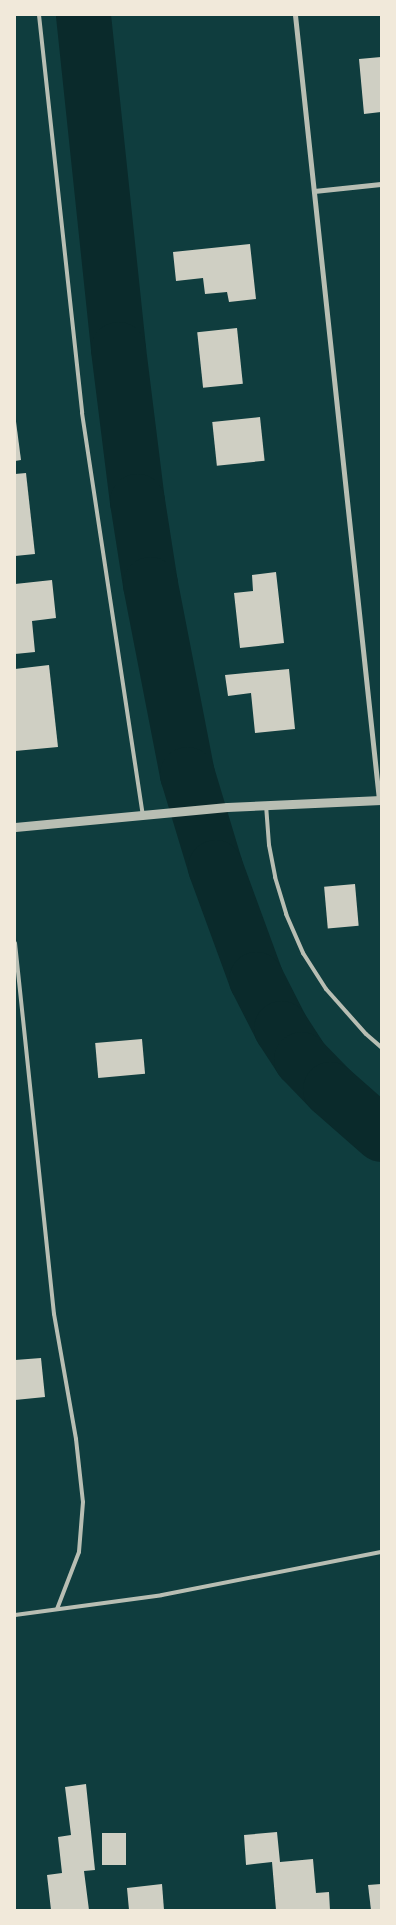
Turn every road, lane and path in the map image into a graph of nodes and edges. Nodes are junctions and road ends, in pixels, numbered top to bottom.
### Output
1 (39, 15) edge
2 (295, 15) edge
3 (381, 184) edge
4 (314, 191) junction
5 (380, 800) edge
6 (266, 805) junction
7 (143, 815) junction
8 (15, 827) edge
9 (15, 943) edge
10 (381, 1047) edge
11 (381, 1552) edge
12 (57, 1610) junction
13 (15, 1615) edge

1 - 7 lane
2 - 4 street
3 - 4 street
4 - 5 street
5 - 6 street
6 - 7 street
6 - 10 lane
7 - 8 street
9 - 12 lane
11 - 12 lane
12 - 13 lane

